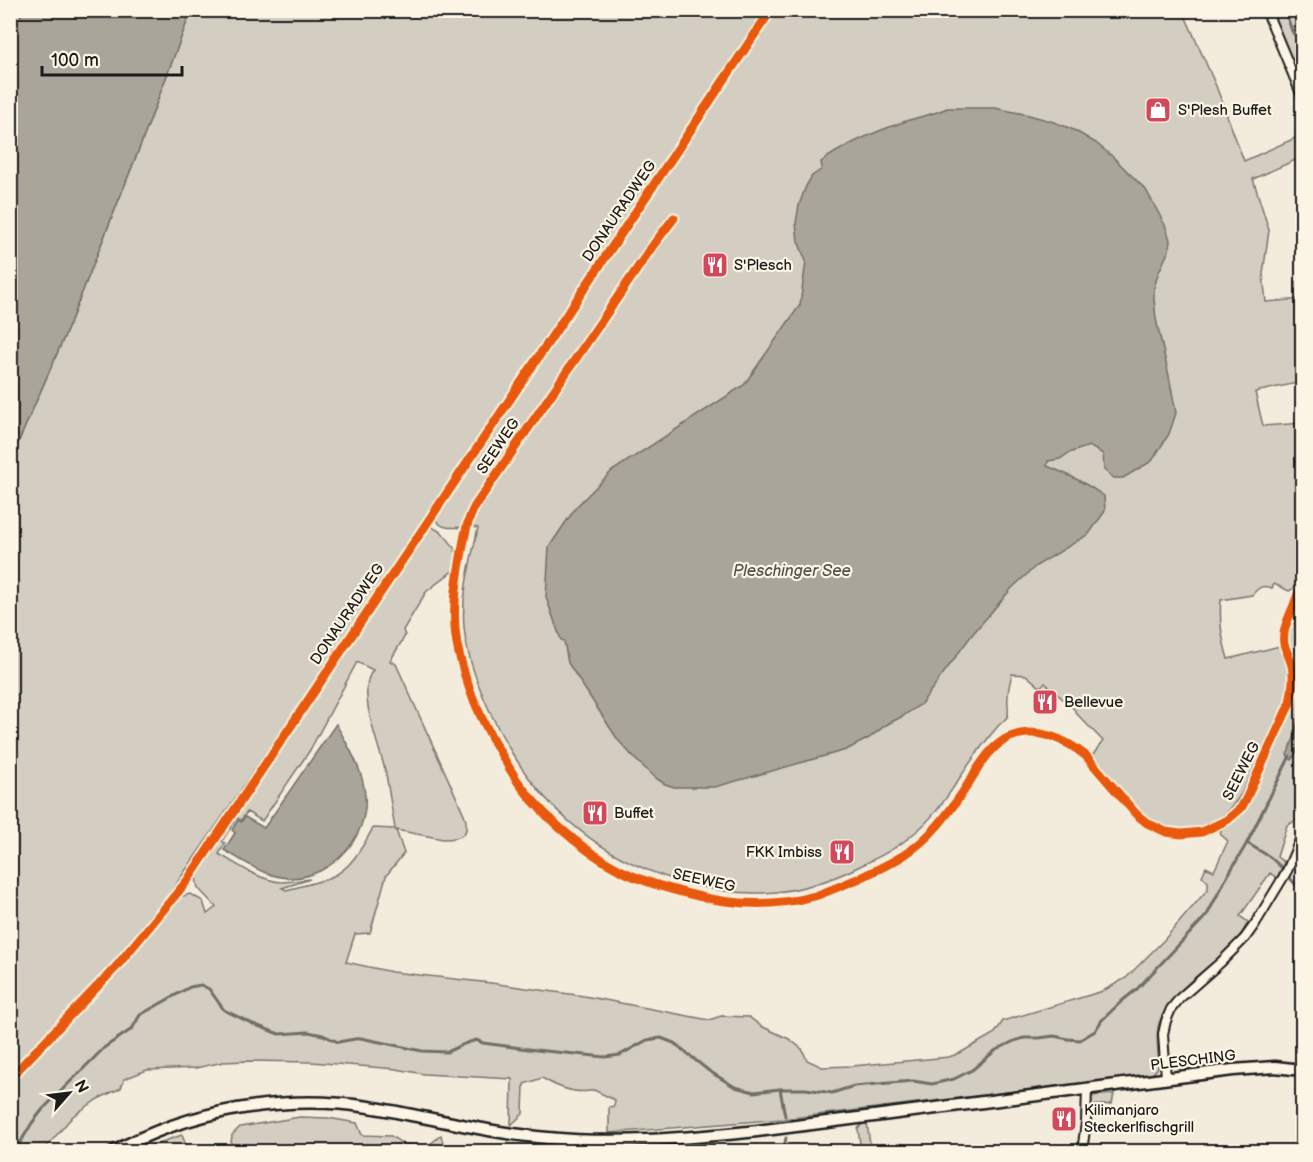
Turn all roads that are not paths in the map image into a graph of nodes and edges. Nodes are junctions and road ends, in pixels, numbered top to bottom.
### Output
1 (1266, 10) edge
2 (1302, 96) edge
3 (674, 218) dead end
4 (1302, 586) edge
5 (1293, 610) junction
6 (1302, 613) edge
7 (1302, 835) edge
8 (1302, 1070) edge
9 (1166, 1078) junction
10 (1088, 1089) junction
11 (113, 1152) edge
12 (1082, 1152) edge

1 - 2 street
3 - 5 street, SEEWEG
4 - 5 street, SEEWEG
5 - 6 street
7 - 9 street
8 - 9 main road, PLESCHING
9 - 10 main road, PLESCHING
10 - 11 main road, PLESCHING
10 - 12 street

